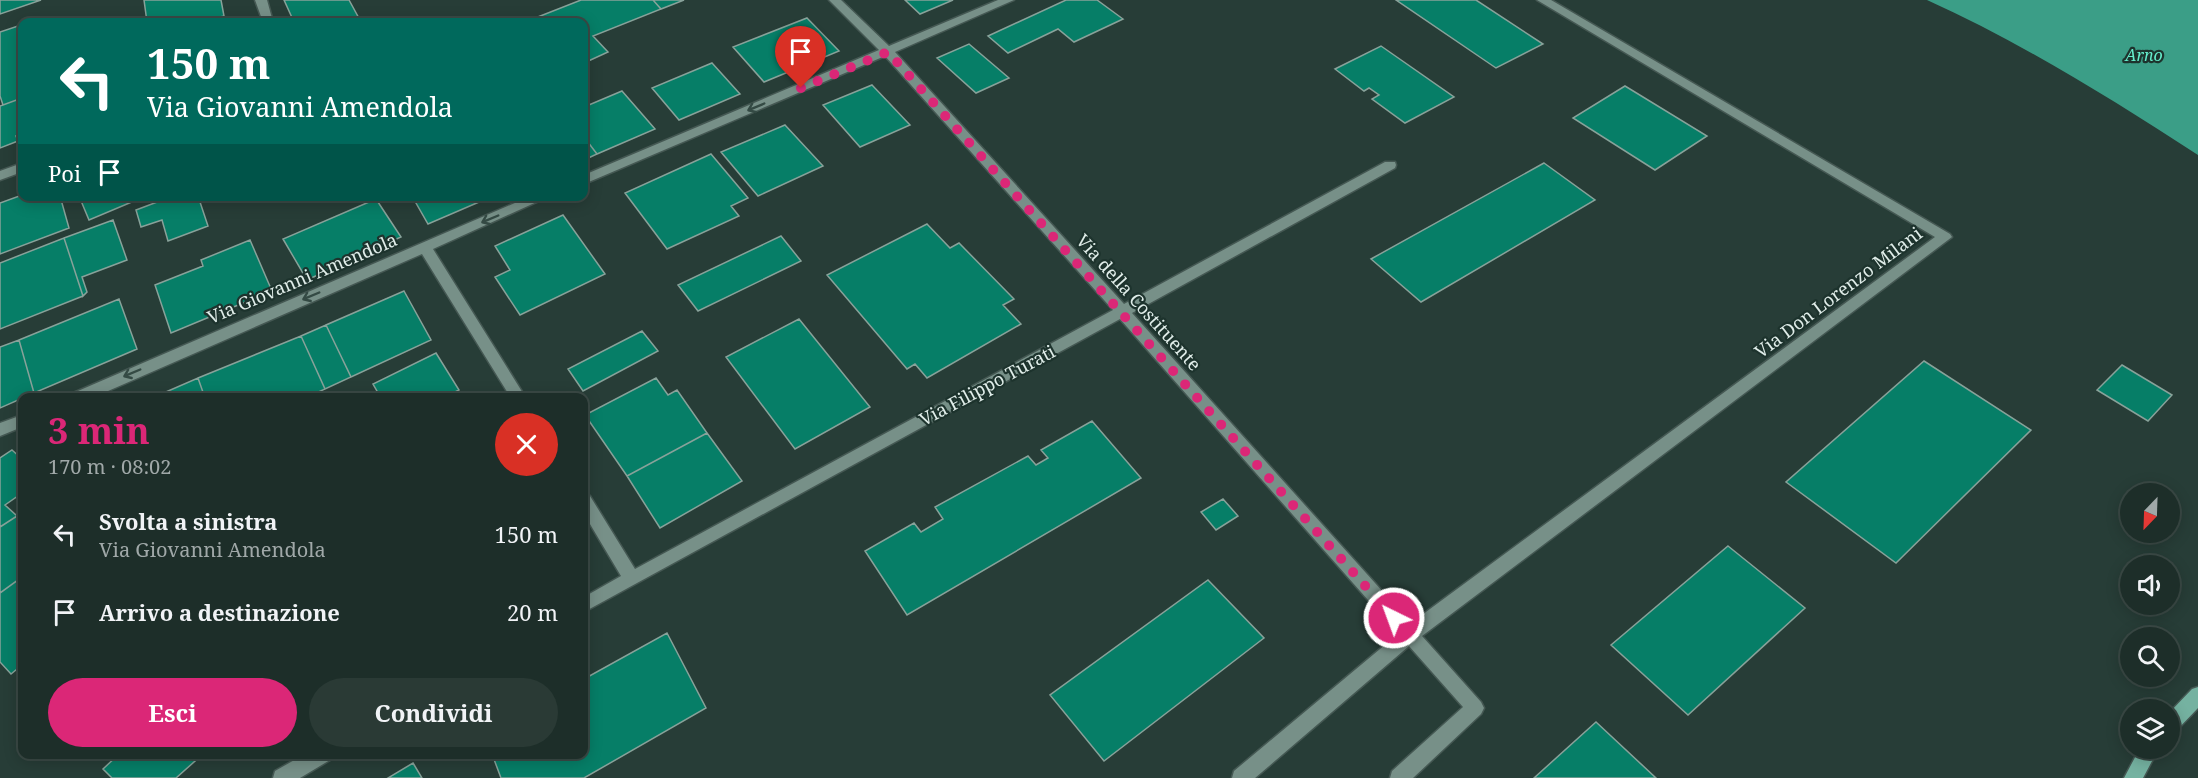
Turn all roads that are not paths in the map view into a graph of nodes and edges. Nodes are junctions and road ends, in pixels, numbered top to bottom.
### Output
1 (261, 0) edge
2 (835, 0) edge
3 (1008, 0) edge
4 (1543, 0) edge
5 (267, 18) edge
6 (888, 52) junction
7 (1390, 165) dead end
8 (18, 169) edge
9 (0, 176) edge
10 (588, 178) edge
11 (532, 201) edge
12 (425, 247) junction
13 (1122, 311) junction
14 (88, 393) edge
15 (516, 393) edge
16 (18, 423) edge
17 (0, 430) edge
18 (588, 507) edge
19 (631, 577) junction
20 (588, 603) edge
21 (1409, 635) junction
22 (2198, 695) edge
23 (2180, 714) edge
24 (314, 759) edge
25 (2144, 759) edge
26 (282, 778) edge
27 (1240, 778) edge
28 (1399, 778) edge
29 (2133, 778) edge

1 - 5 street
2 - 6 street, Via della Costituente
3 - 6 street
4 - 21 street, Via Don Lorenzo Milani
6 -> 10 street
6 - 13 street, Via della Costituente
7 - 13 street, Via Filippo Turati
8 - 9 street
11 -> 12 street, Via Giovanni Amendola
12 -> 14 street, Via Giovanni Amendola
12 - 15 street
13 - 19 street, Via Filippo Turati
13 - 21 street, Via della Costituente
16 - 17 street
18 - 19 street
19 - 20 street, Via Filippo Turati
21 - 27 street
21 - 28 street, Via della Costituente
22 - 23 main road
24 - 26 street
25 - 29 main road

